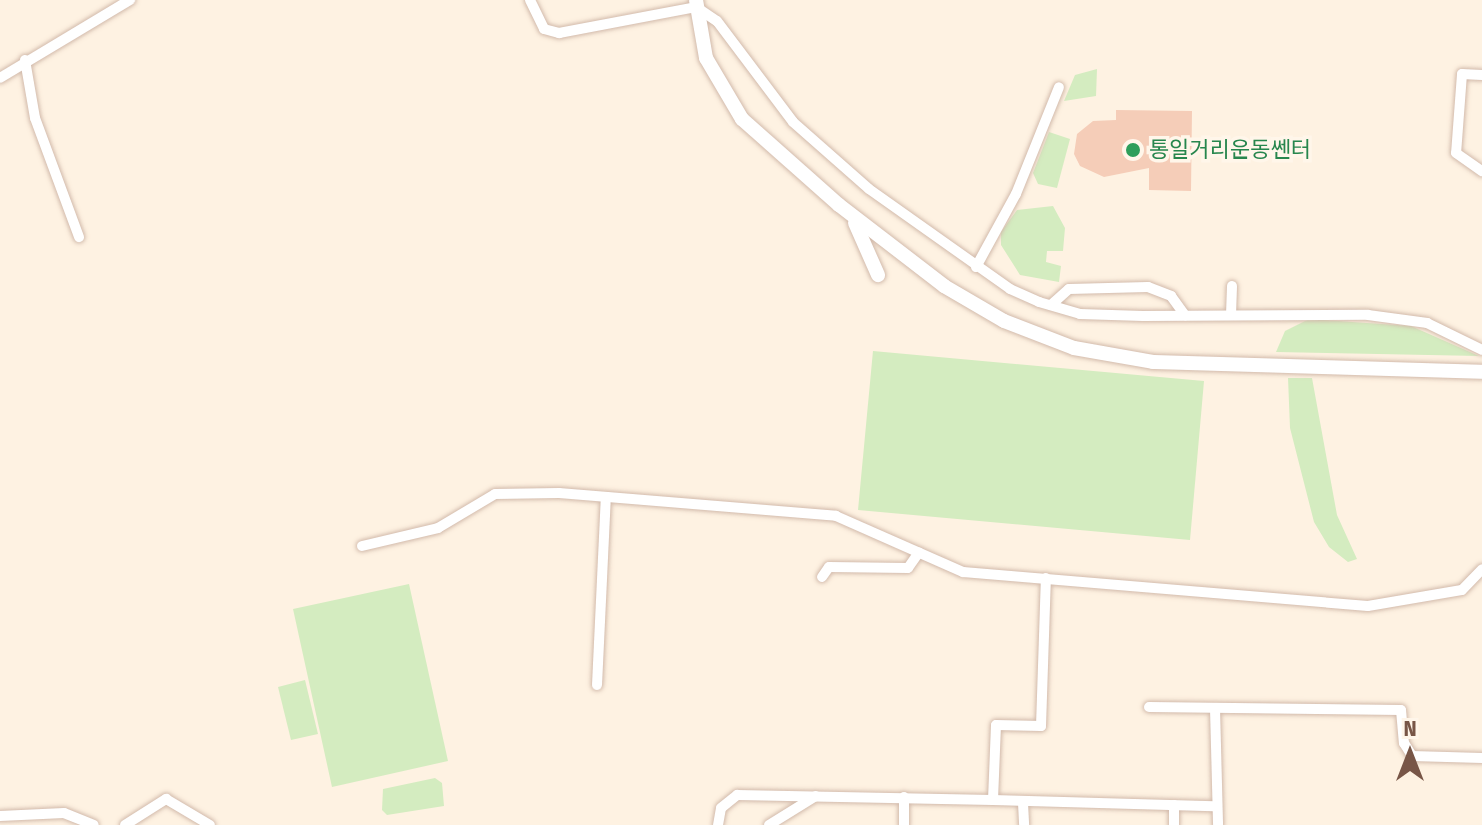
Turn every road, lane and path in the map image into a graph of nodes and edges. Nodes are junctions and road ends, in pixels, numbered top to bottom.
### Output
1 (130, 0) edge
2 (530, 0) edge
3 (696, 4) edge
4 (25, 60) junction
5 (1482, 75) edge
6 (0, 78) edge
7 (1059, 87) dead end
8 (1482, 171) edge
9 (839, 205) junction
10 (79, 237) dead end
11 (976, 267) junction
12 (878, 275) dead end
13 (1232, 286) dead end
14 (1051, 305) junction
15 (1185, 315) junction
16 (1231, 315) junction
17 (1482, 350) edge
18 (1482, 372) edge
19 (606, 497) junction
20 (362, 546) dead end
21 (919, 552) junction
22 (1482, 569) edge
23 (822, 577) dead end
24 (1046, 578) junction
25 (597, 685) dead end
26 (1149, 707) dead end
27 (1215, 708) junction
28 (1482, 758) edge
29 (816, 796) junction
30 (904, 797) junction
31 (993, 800) junction
32 (1023, 803) junction
33 (1174, 805) junction
34 (1214, 806) junction
35 (0, 816) edge
36 (94, 825) edge
37 (125, 825) edge
38 (210, 825) edge
39 (718, 825) edge
40 (769, 825) edge
41 (904, 825) edge
42 (1024, 825) edge
43 (1174, 825) edge
44 (1218, 825) edge

1 - 4 street
2 - 3 street
3 - 9 main road
3 - 11 street
4 - 6 street
4 - 10 street
5 - 8 street
7 - 11 street
9 - 12 main road
9 - 18 main road
11 - 14 street
13 - 16 street
14 - 15 street
14 - 15 street
15 - 16 street
16 - 17 street
19 - 20 street
19 - 21 street
19 - 25 street
21 - 23 street
21 - 24 street
22 - 24 street
24 - 31 street
26 - 27 street
27 - 28 street
27 - 34 street
29 - 30 street
29 - 39 street
29 - 40 street
30 - 31 street
30 - 41 street
31 - 32 street
32 - 33 street
32 - 42 street
33 - 34 street
33 - 43 street
34 - 44 street
35 - 36 street
37 - 38 street

